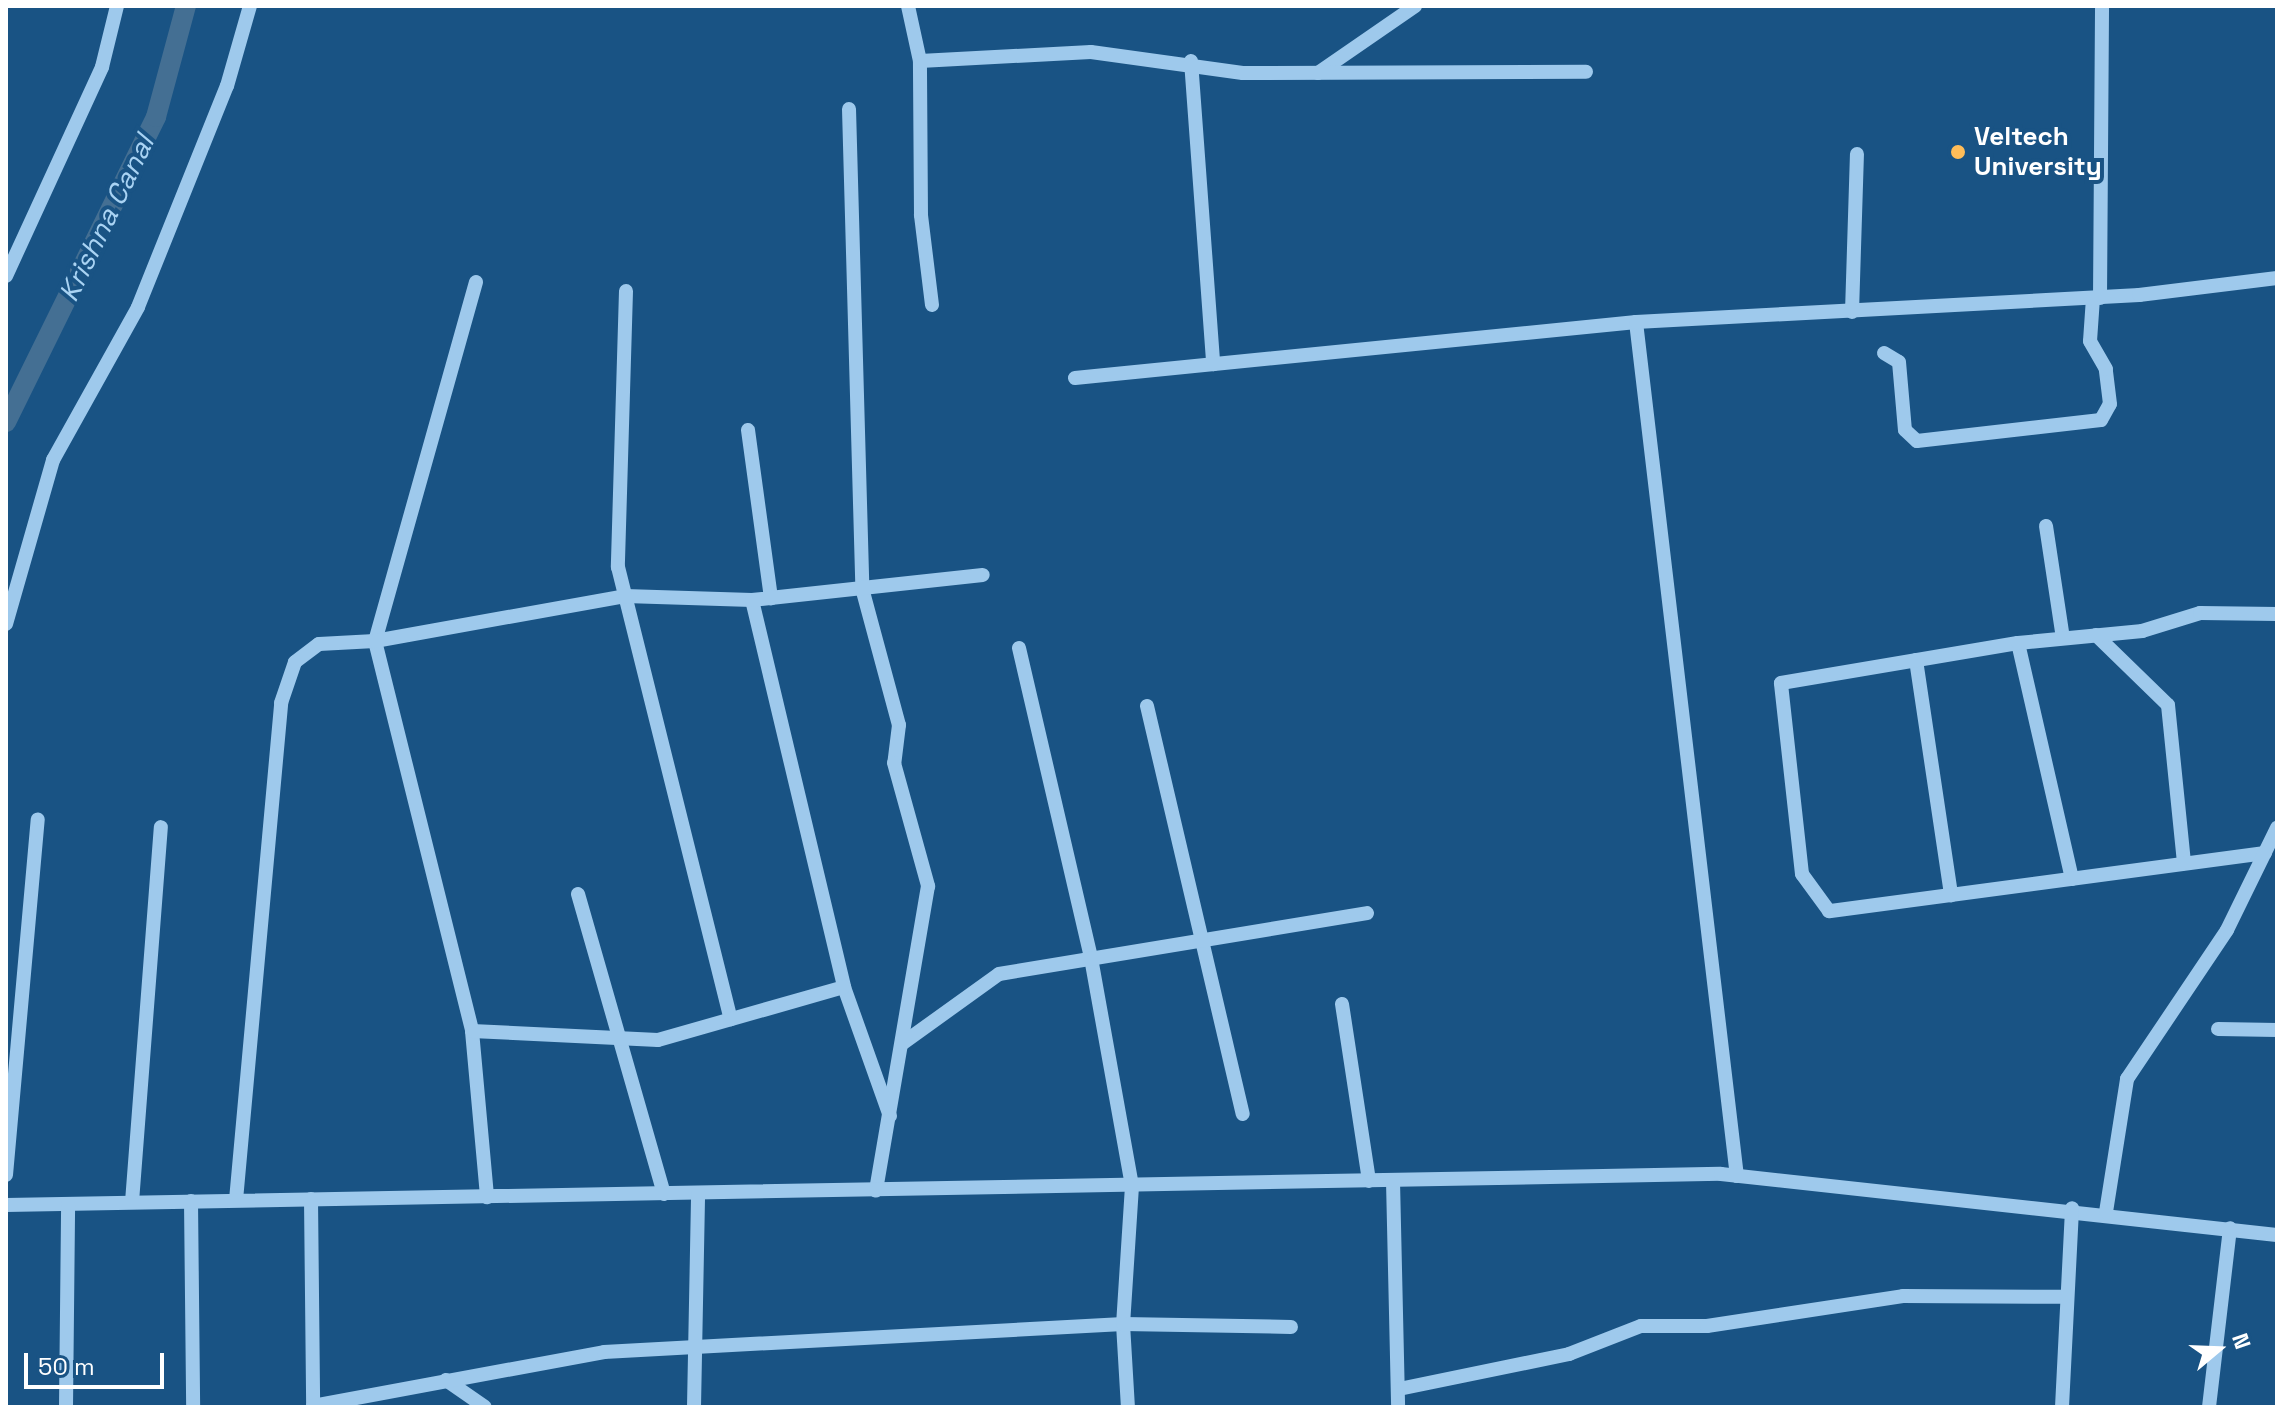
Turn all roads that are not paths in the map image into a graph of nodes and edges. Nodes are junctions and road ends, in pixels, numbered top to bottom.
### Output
1 (117, 6) edge
2 (250, 6) edge
3 (908, 6) edge
4 (1415, 6) edge
5 (2102, 6) edge
6 (920, 61) junction
7 (1191, 61) junction
8 (1586, 72) dead end
9 (1318, 73) junction
10 (849, 109) dead end
11 (1857, 154) dead end
12 (6, 276) edge
13 (2277, 278) edge
14 (476, 282) dead end
15 (626, 291) dead end
16 (2097, 298) junction
17 (932, 305) dead end
18 (1852, 312) junction
19 (1636, 322) junction
20 (1884, 353) dead end
21 (1213, 364) junction
22 (1075, 378) dead end
23 (748, 430) dead end
24 (2046, 526) dead end
25 (983, 575) dead end
26 (862, 588) junction
27 (625, 596) junction
28 (771, 598) junction
29 (752, 600) junction
30 (2277, 614) edge
31 (6, 624) edge
32 (2096, 635) junction
33 (2063, 638) junction
34 (375, 641) junction
35 (2018, 643) junction
36 (1019, 648) dead end
37 (1916, 660) junction
38 (1147, 706) dead end
39 (38, 819) dead end
40 (161, 827) dead end
41 (2277, 828) edge
42 (2265, 853) junction
43 (2184, 863) junction
44 (2072, 879) junction
45 (578, 894) dead end
46 (1951, 895) junction
47 (1367, 913) dead end
48 (1203, 940) junction
49 (1091, 958) junction
50 (844, 987) junction
51 (1342, 1004) dead end
52 (731, 1019) junction
53 (2218, 1029) dead end
54 (2277, 1030) edge
55 (472, 1031) junction
56 (618, 1036) junction
57 (903, 1043) junction
58 (1243, 1114) dead end
59 (890, 1116) junction
60 (6, 1175) edge
61 (1737, 1176) junction
62 (1369, 1181) junction
63 (1393, 1181) junction
64 (1132, 1186) junction
65 (876, 1191) junction
66 (698, 1193) junction
67 (664, 1194) junction
68 (487, 1197) junction
69 (311, 1199) junction
70 (236, 1200) junction
71 (191, 1201) junction
72 (132, 1202) junction
73 (68, 1204) junction
74 (6, 1205) edge
75 (2072, 1208) junction
76 (2106, 1212) junction
77 (2230, 1228) junction
78 (2277, 1235) edge
79 (2067, 1297) junction
80 (1123, 1324) junction
81 (1291, 1327) dead end
82 (699, 1349) junction
83 (446, 1380) junction
84 (1399, 1389) junction
85 (313, 1406) edge
86 (66, 1407) edge
87 (193, 1407) edge
88 (485, 1407) edge
89 (694, 1407) edge
90 (1128, 1407) edge
91 (1398, 1407) edge
92 (2062, 1407) edge
93 (2209, 1407) edge

1 - 12 street
2 - 31 street
3 - 6 street
4 - 9 street
5 - 16 street
6 - 7 street
6 - 17 street
7 - 9 street
7 - 21 street
8 - 9 street
10 - 26 street
11 - 18 street
13 - 16 street
14 - 34 street
15 - 27 street
16 - 18 street
16 - 20 street
18 - 19 street
19 - 21 street
19 - 61 street
21 - 22 street
23 - 28 street
24 - 33 street
25 - 26 street
26 - 28 street
26 - 57 street
27 - 29 street
27 - 34 street
27 - 52 street
28 - 29 street
29 - 50 street
30 - 32 street
32 - 33 street
32 - 43 street
33 - 35 street
34 - 55 street
34 - 70 street
35 - 37 street
35 - 44 street
36 - 49 street
37 - 46 street
37 - 46 street
38 - 48 street
39 - 60 street
40 - 72 street
41 - 42 street
42 - 43 street
42 - 76 street
43 - 44 street
44 - 46 street
45 - 56 street
47 - 48 street
48 - 49 street
48 - 58 street
49 - 57 street
49 - 64 street
50 - 52 street
50 - 59 street
51 - 62 street
52 - 56 street
53 - 54 street
55 - 56 street
55 - 68 street
56 - 67 street
57 - 59 street
59 - 65 street
61 - 63 street
61 - 75 street
62 - 63 street
62 - 64 street
63 - 84 street
64 - 65 street
64 - 80 street
65 - 66 street
66 - 67 street
66 - 82 street
67 - 68 street
68 - 69 street
69 - 70 street
69 - 85 street
70 - 71 street
71 - 72 street
71 - 87 street
72 - 73 street
73 - 74 street
73 - 86 street
75 - 76 street
75 - 79 street
76 - 77 street
77 - 78 street
77 - 93 street
79 - 84 street
79 - 92 street
80 - 81 street
80 - 82 street
80 - 90 street
82 - 83 street
82 - 89 street
83 - 85 street
83 - 88 street
84 - 91 street

